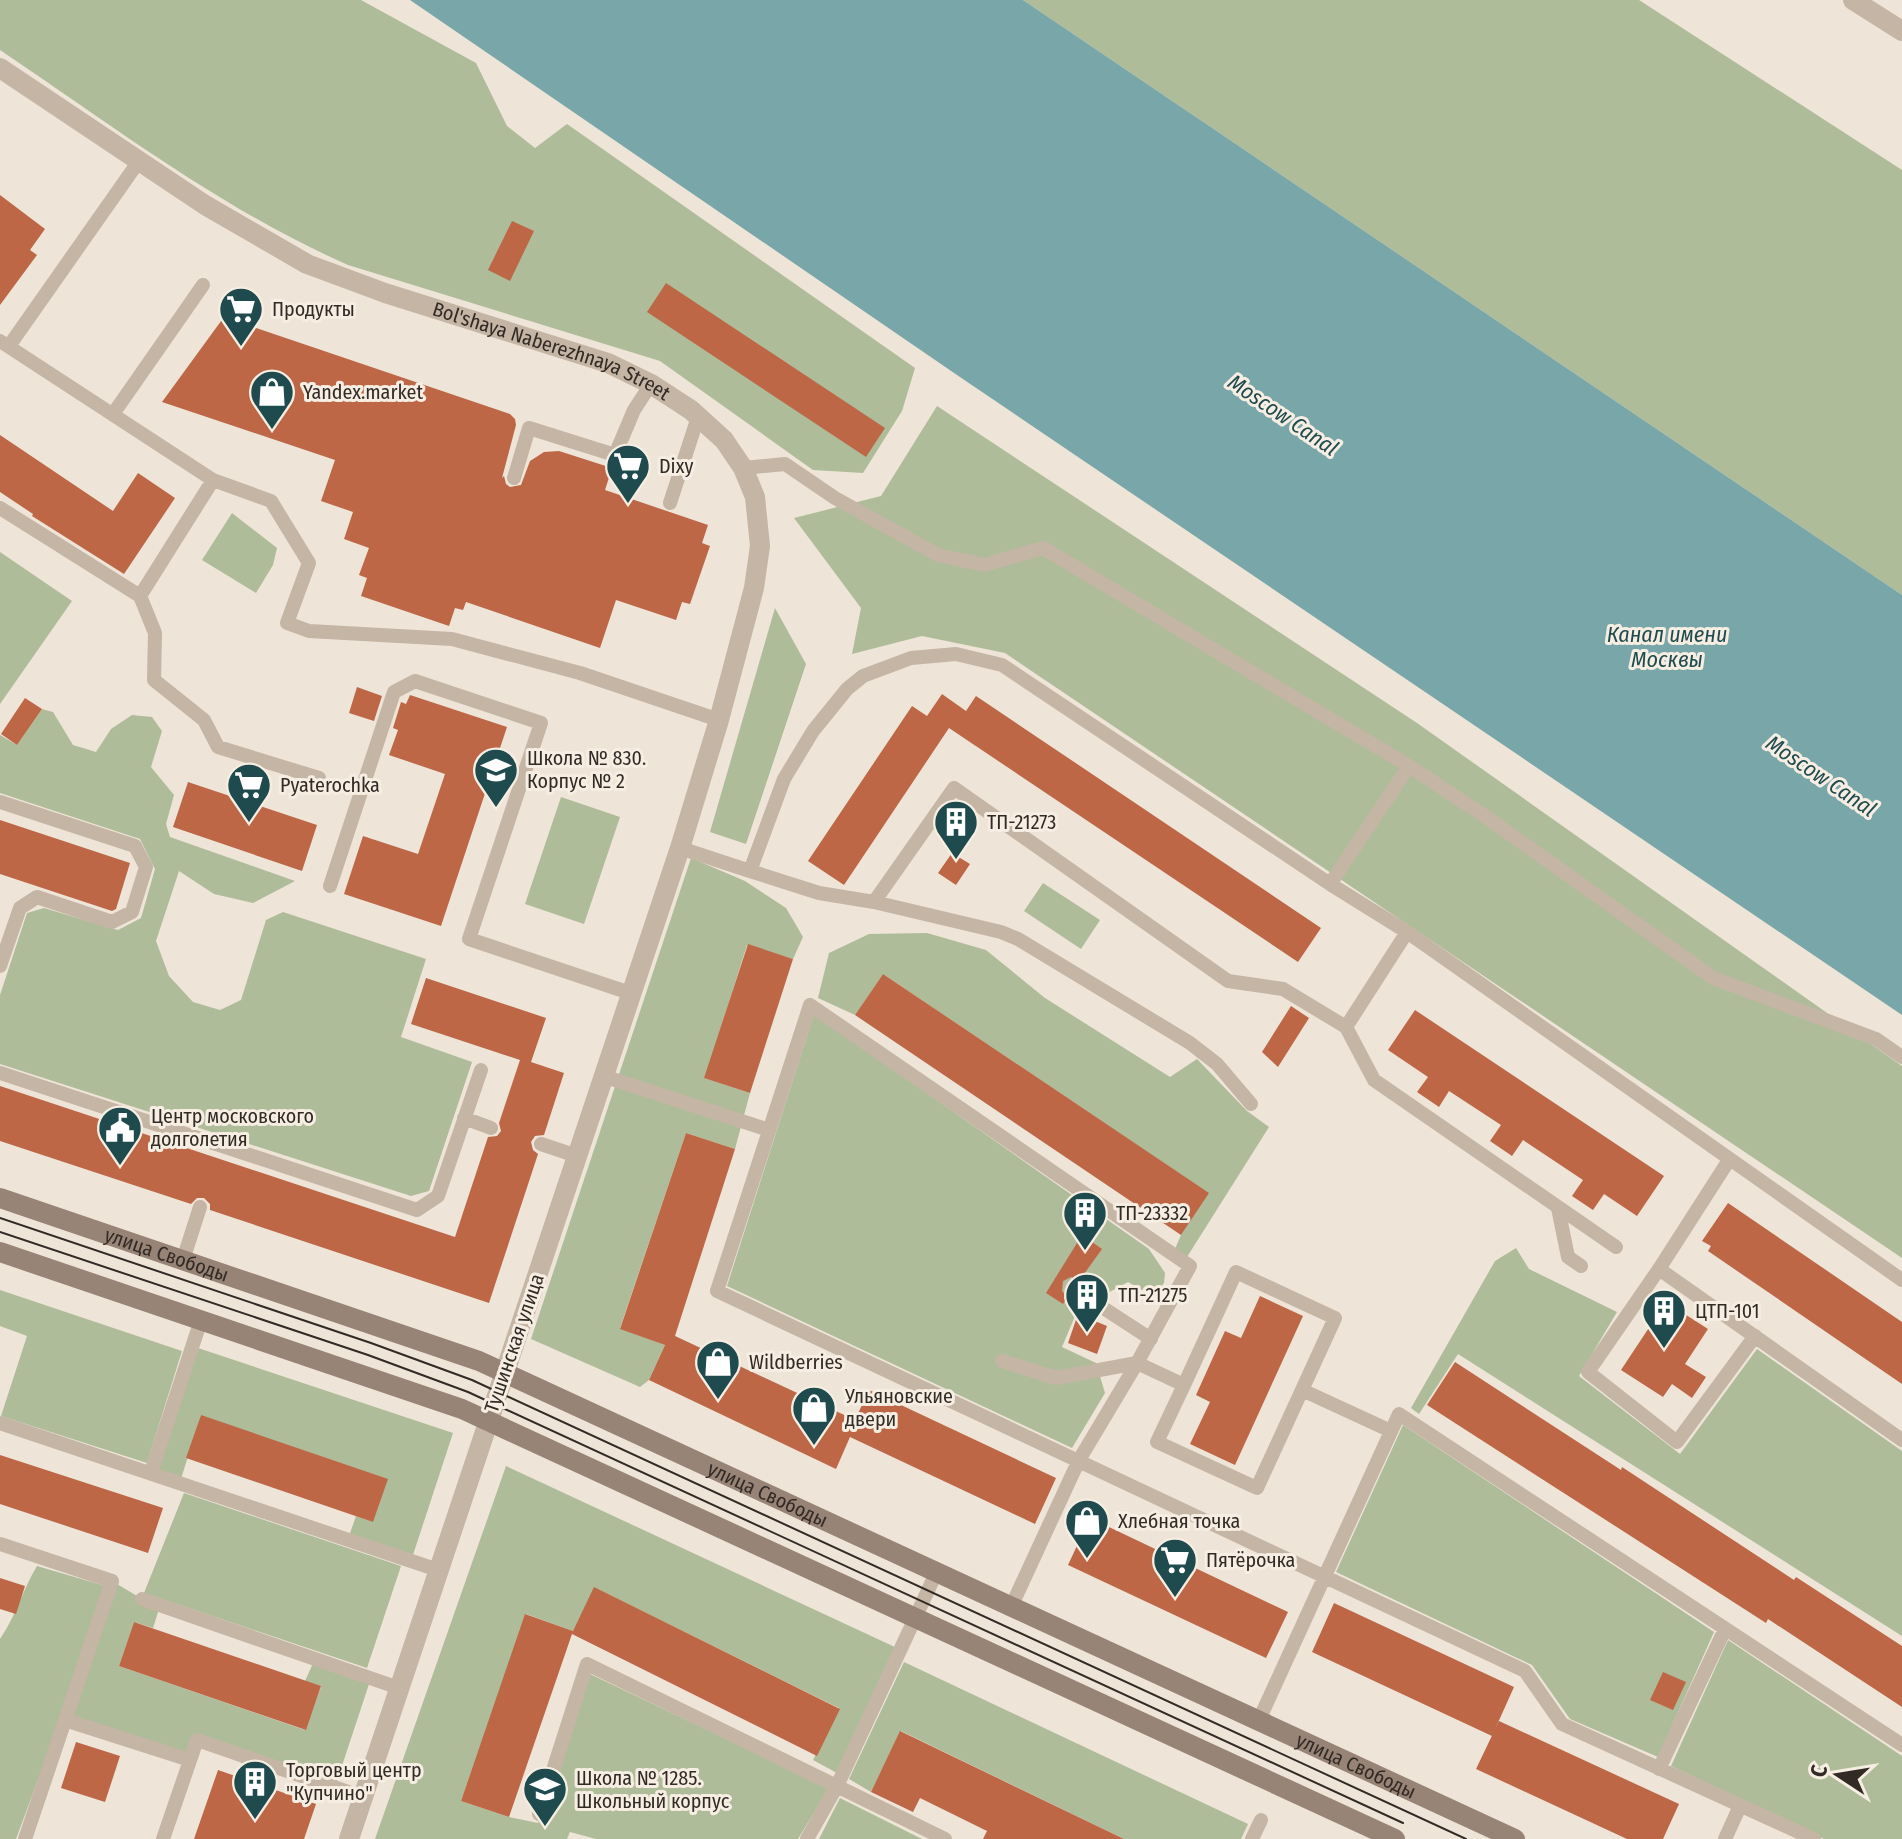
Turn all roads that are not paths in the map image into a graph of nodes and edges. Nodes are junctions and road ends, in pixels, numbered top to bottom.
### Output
1 (1853, 0) edge
2 (1902, 31) edge
3 (0, 68) edge
4 (139, 161) junction
5 (203, 285) dead end
6 (4, 344) edge
7 (651, 384) junction
8 (113, 414) junction
9 (698, 417) junction
10 (743, 468) junction
11 (514, 478) dead end
12 (213, 480) junction
13 (670, 503) dead end
14 (0, 508) edge
15 (140, 596) junction
16 (719, 720) junction
17 (1409, 766) junction
18 (319, 778) dead end
19 (0, 802) edge
20 (680, 848) junction
21 (750, 871) junction
22 (1330, 884) junction
23 (330, 886) dead end
24 (874, 902) junction
25 (1407, 932) junction
26 (0, 966) edge
27 (630, 993) junction
28 (1346, 1027) junction
29 (1902, 1057) edge
30 (481, 1070) dead end
31 (0, 1073) edge
32 (603, 1076) junction
33 (1251, 1104) dead end
34 (464, 1118) junction
35 (491, 1128) dead end
36 (769, 1130) junction
37 (541, 1144) dead end
38 (577, 1156) junction
39 (1729, 1160) junction
40 (0, 1198) edge
41 (200, 1207) dead end
42 (1558, 1208) junction
43 (1616, 1247) dead end
44 (0, 1252) edge
45 (183, 1260) junction
46 (1581, 1266) dead end
47 (1659, 1269) junction
48 (1902, 1280) edge
49 (1071, 1287) dead end
50 (201, 1320) junction
51 (1755, 1336) junction
52 (1151, 1339) junction
53 (1002, 1361) dead end
54 (1137, 1363) junction
55 (505, 1372) junction
56 (1184, 1385) junction
57 (1302, 1390) junction
58 (487, 1420) junction
59 (0, 1423) edge
60 (1391, 1431) junction
61 (1902, 1440) edge
62 (1079, 1460) junction
63 (151, 1472) junction
64 (0, 1544) edge
65 (438, 1570) junction
66 (937, 1571) junction
67 (1324, 1577) junction
68 (142, 1599) dead end
69 (1012, 1605) junction
70 (916, 1617) junction
71 (1725, 1629) junction
72 (399, 1688) junction
73 (65, 1720) junction
74 (1259, 1720) junction
75 (1902, 1745) edge
76 (190, 1760) junction
77 (1659, 1769) junction
78 (837, 1786) junction
79 (363, 1797) junction
80 (1740, 1806) junction
81 (539, 1814) dead end
82 (1261, 1820) dead end
83 (25, 1839) edge
84 (163, 1839) edge
85 (349, 1839) edge
86 (807, 1839) edge
87 (945, 1839) edge
88 (1252, 1839) edge
89 (1395, 1839) edge
90 (1515, 1839) edge
91 (1725, 1839) edge
92 (1814, 1839) edge

1 - 2 street
3 - 4 street, Bol'shaya Naberezhnaya Street
4 - 6 lane
4 - 7 street, Bol'shaya Naberezhnaya Street
5 - 8 lane
6 - 8 lane
7 - 9 street, Bol'shaya Naberezhnaya Street
7 - 11 lane
8 - 12 lane
9 - 10 street, Bol'shaya Naberezhnaya Street
9 - 13 lane
10 - 16 street, Bol'shaya Naberezhnaya Street
10 - 17 lane
12 - 15 lane
12 - 16 lane
14 - 15 lane
15 - 18 lane
16 - 20 street, Bol'shaya Naberezhnaya Street
17 - 22 lane
17 - 29 lane
19 - 26 lane
20 - 21 lane
20 - 27 street, Тушинская улица
21 - 22 lane
21 - 24 lane
22 - 25 lane
23 - 27 lane
24 - 28 lane
24 - 33 lane
25 - 28 lane
25 - 39 lane
27 - 32 street, Тушинская улица
28 - 42 lane
30 - 34 lane
31 - 34 lane
32 - 36 lane
32 - 38 street, Тушинская улица
34 - 35 lane
36 - 52 lane
36 - 62 lane
37 - 38 lane
38 - 55 street, Тушинская улица
39 - 47 lane
39 - 48 lane
40 - 45 main road, улица Свободы
41 - 45 lane
42 - 43 lane
42 - 46 lane
44 - 50 main road
45 - 55 main road, улица Свободы
47 - 51 lane
47 - 51 lane
49 - 52 lane
50 - 58 main road
50 - 63 lane
51 - 61 lane
52 - 54 lane
53 - 54 lane
54 - 56 lane
54 - 62 lane
55 - 58 street, Тушинская улица
55 - 66 main road, улица Свободы
56 - 57 lane
56 - 57 lane
57 - 60 lane
58 - 65 street, Тушинская улица
58 - 70 main road
59 - 63 lane
60 - 67 lane
60 - 71 lane
62 - 67 lane
62 - 69 lane
63 - 65 lane
64 - 73 lane
65 - 72 street, Тушинская улица
66 - 69 main road, улица Свободы
66 - 70 lane
67 - 74 lane
67 - 77 lane
68 - 72 lane
69 - 74 main road, улица Свободы
70 - 78 lane
70 - 89 main road
71 - 75 lane
71 - 77 lane
72 - 79 street, Тушинская улица
73 - 76 lane
73 - 83 lane
74 - 90 main road, улица Свободы
76 - 79 lane
76 - 84 lane
77 - 80 lane
78 - 81 lane
78 - 86 lane
78 - 87 lane
79 - 85 street, Тушинская улица
80 - 91 lane
80 - 92 lane
82 - 88 lane

